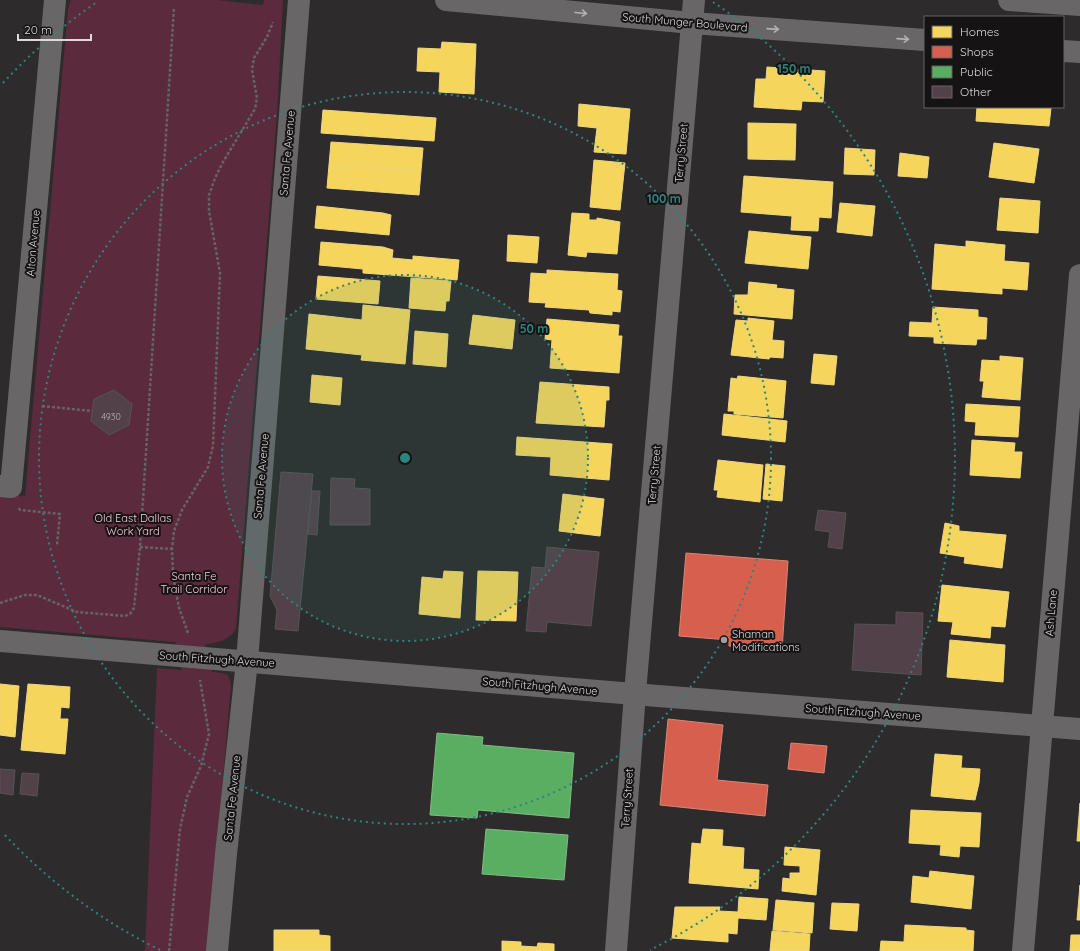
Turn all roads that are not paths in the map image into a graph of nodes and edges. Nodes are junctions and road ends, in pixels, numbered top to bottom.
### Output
1 (55, 0) edge
2 (299, 0) edge
3 (446, 0) edge
4 (694, 0) edge
5 (1009, 0) edge
6 (1080, 5) edge
7 (692, 23) junction
8 (924, 40) edge
9 (1064, 50) edge
10 (1080, 52) edge
11 (1080, 276) edge
12 (6, 486) edge
13 (0, 641) edge
14 (247, 661) junction
15 (635, 693) junction
16 (1042, 725) junction
17 (1080, 729) edge
18 (217, 951) edge
19 (616, 951) edge
20 (1023, 951) edge

1 - 12 street, Alton Avenue
2 - 14 street, Santa Fe Avenue
3 -> 7 street, South Munger Boulevard
4 - 7 street, Terry Street
5 - 6 street
7 -> 8 street, South Munger Boulevard
7 - 15 street, Terry Street
9 - 10 street
11 - 16 street, Ash Lane
13 - 14 street, South Fitzhugh Avenue
14 - 15 street, South Fitzhugh Avenue
14 - 18 street, Santa Fe Avenue
15 - 16 street, South Fitzhugh Avenue
15 - 19 street, Terry Street
16 - 17 street, South Fitzhugh Avenue
16 - 20 street, Ash Lane

